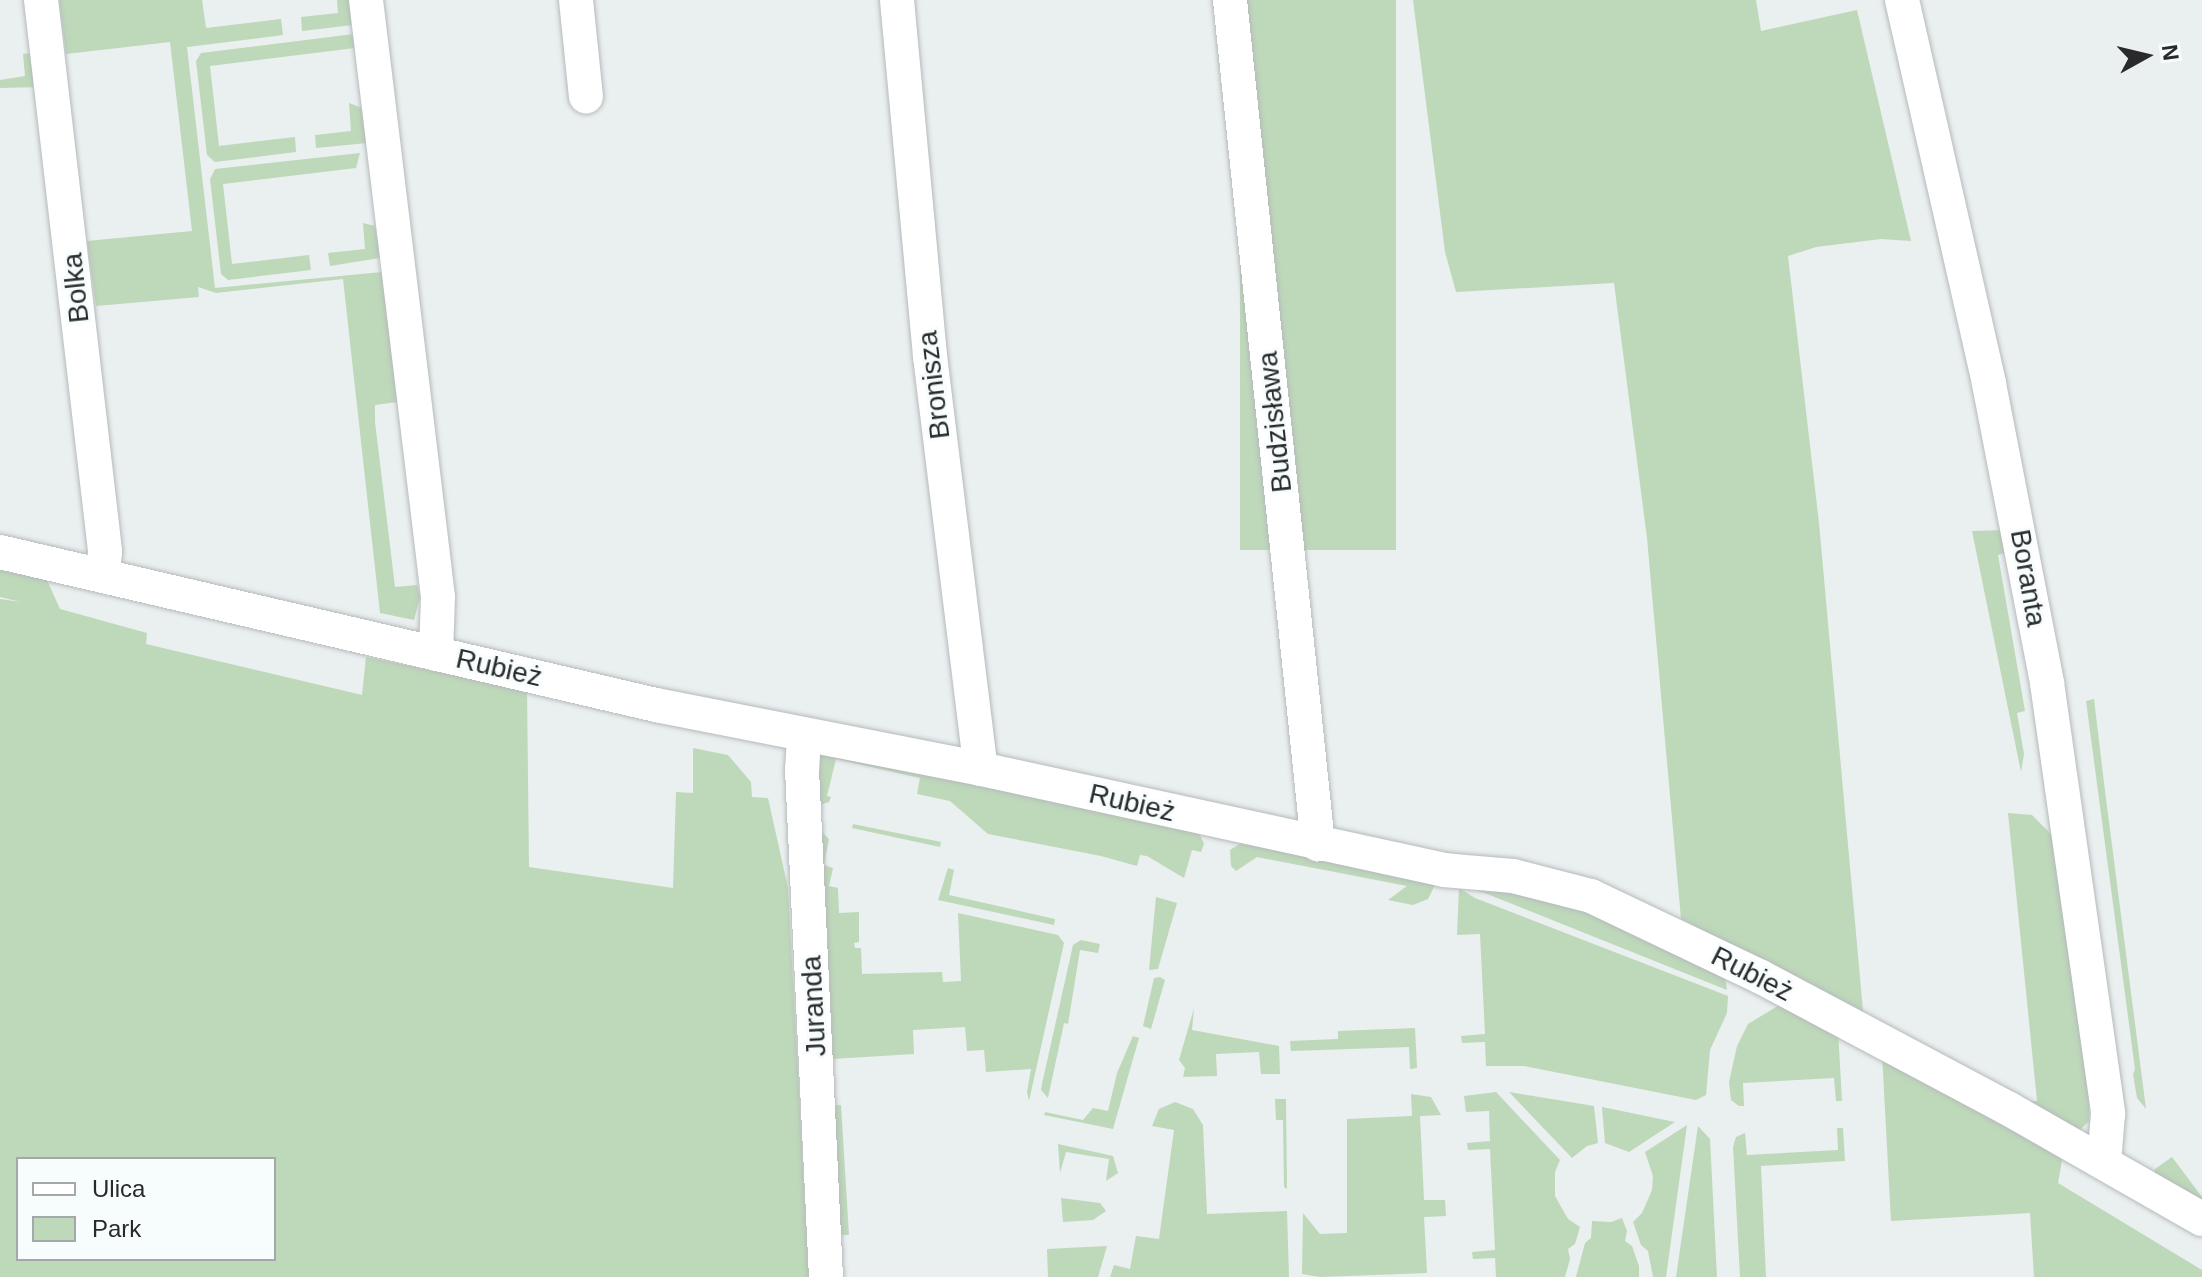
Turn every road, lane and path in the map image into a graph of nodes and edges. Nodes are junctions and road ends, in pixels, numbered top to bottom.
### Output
1 (41, 0) edge
2 (366, 0) edge
3 (576, 0) edge
4 (897, 0) edge
5 (1230, 0) edge
6 (1902, 0) edge
7 (586, 96) dead end
8 (0, 552) edge
9 (103, 576) junction
10 (436, 654) junction
11 (804, 735) junction
12 (981, 769) junction
13 (1318, 844) junction
14 (2104, 1163) junction
15 (2202, 1219) edge
16 (826, 1277) edge

1 - 9 street, Bolka
2 - 10 street
3 - 7 street
4 - 12 street, Bronisza
5 - 13 street, Budzisława
6 - 14 street, Boranta
8 - 9 street, Rubież
9 - 10 street, Rubież
10 - 11 street, Rubież
11 - 12 street, Rubież
11 - 16 street, Juranda
12 - 13 street, Rubież
13 - 14 street, Rubież
14 - 15 street, Rubież

